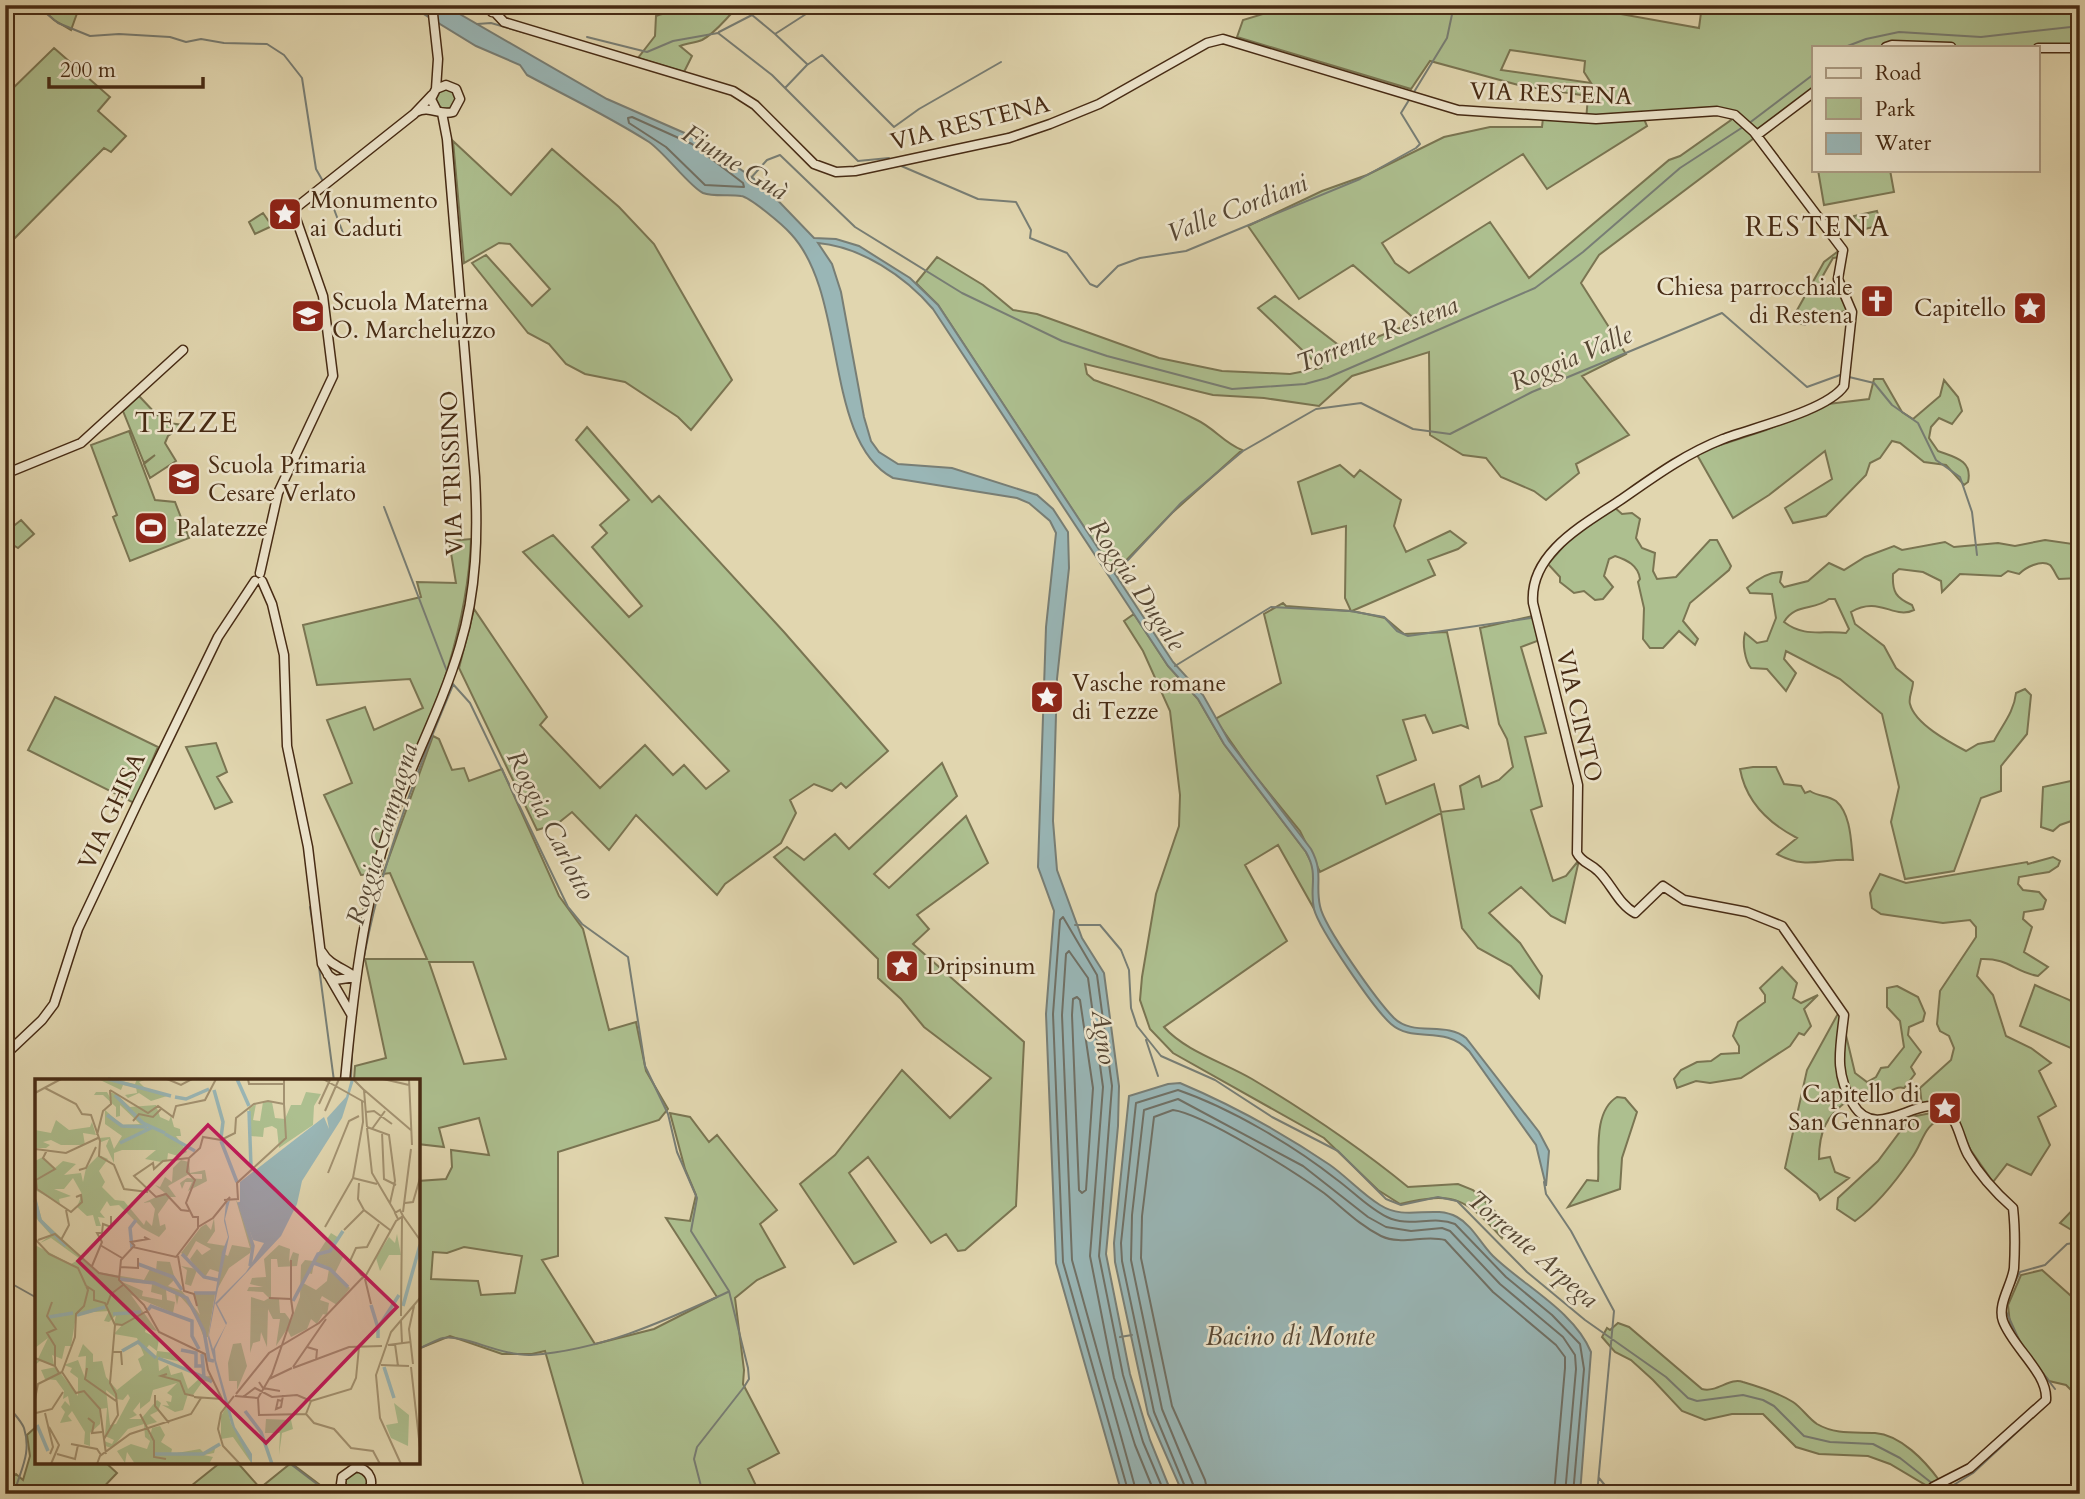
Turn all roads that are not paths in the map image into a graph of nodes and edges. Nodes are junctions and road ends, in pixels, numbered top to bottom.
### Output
1 (432, 5) edge
2 (503, 5) edge
3 (490, 8) edge
4 (1889, 46) edge
5 (1922, 46) edge
6 (2039, 48) edge
7 (2080, 48) edge
8 (438, 59) junction
9 (449, 85) junction
10 (434, 92) junction
11 (1812, 93) edge
12 (456, 109) junction
13 (439, 111) junction
14 (414, 114) junction
15 (1756, 134) junction
16 (447, 139) junction
17 (1776, 160) joint
18 (183, 350) dead end
19 (5, 474) edge
20 (259, 578) junction
21 (321, 951) junction
22 (358, 956) junction
23 (341, 966) junction
24 (326, 974) junction
25 (355, 977) junction
26 (351, 1014) junction
27 (5, 1055) edge
28 (345, 1079) edge
29 (353, 1465) edge
30 (365, 1466) edge
31 (1932, 1490) edge
32 (346, 1494) edge
33 (367, 1494) edge

1 - 8 street, VIA TRISSINO
2 - 3 street
3 - 15 street, VIA RESTENA
4 - 5 street
6 - 7 street
8 - 9 street, VIA TRISSINO
8 - 10 street, VIA TRISSINO
9 - 10 street
9 - 12 street, VIA TRISSINO
10 - 13 street, VIA TRISSINO
10 - 14 street
11 - 15 street
12 - 13 street
12 - 16 street, VIA TRISSINO
13 - 14 street
13 - 16 street, VIA TRISSINO
14 - 20 street
15 - 17 street, VIA RESTENA
16 - 22 street, VIA TRISSINO
17 - 31 street, VIA CINTO
18 - 19 street
20 - 21 street
20 - 27 street, VIA GHISA
21 - 23 street
21 - 24 street
22 - 23 street
22 - 25 street, VIA TRISSINO
23 - 25 street
24 - 25 street
24 - 26 street
25 - 26 street, VIA TRISSINO
26 - 28 street, VIA TRISSINO
29 - 30 street
29 - 32 street
30 - 33 street

